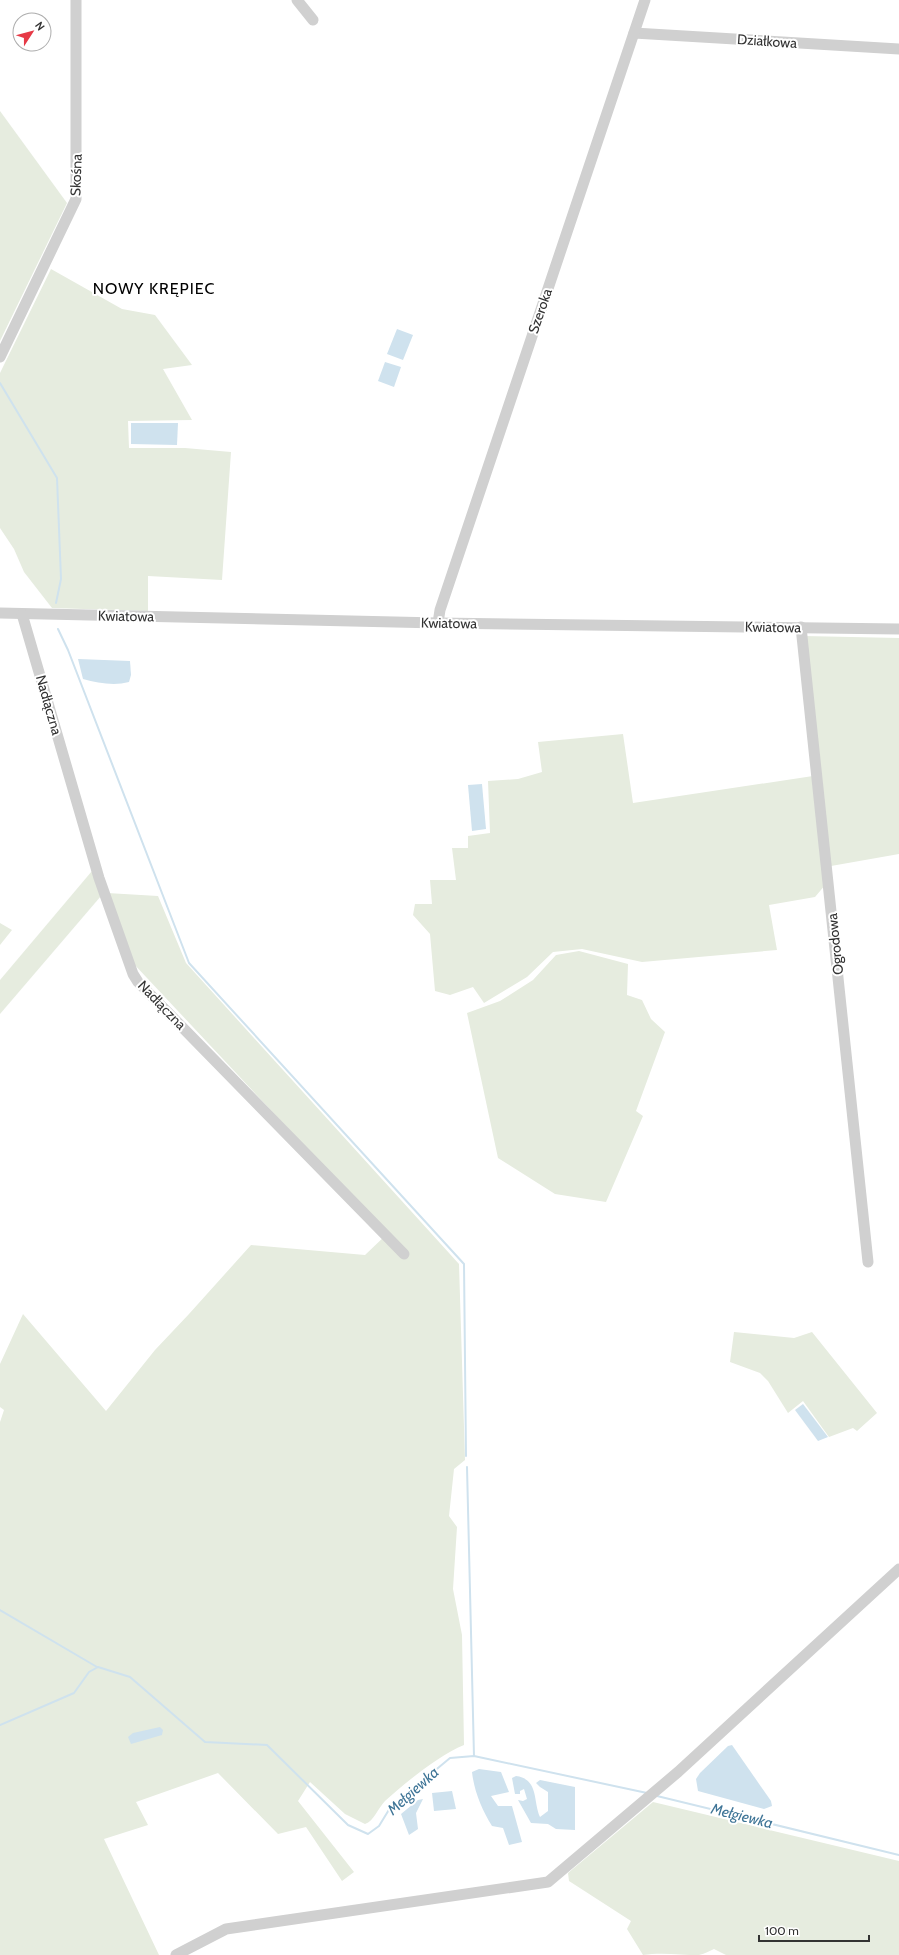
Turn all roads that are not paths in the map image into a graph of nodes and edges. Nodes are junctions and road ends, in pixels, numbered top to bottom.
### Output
1 (76, 0) edge
2 (297, 0) edge
3 (645, 0) edge
4 (313, 20) dead end
5 (634, 32) junction
6 (899, 49) edge
7 (0, 357) edge
8 (0, 613) edge
9 (22, 614) junction
10 (438, 623) junction
11 (801, 627) junction
12 (899, 629) edge
13 (404, 1254) dead end
14 (868, 1262) dead end
15 (899, 1569) edge
16 (176, 1955) edge

1 - 7 street, Skośna
2 - 4 street
3 - 5 street, Szeroka
5 - 6 street, Działkowa
5 - 10 street, Szeroka
8 - 9 street, Kwiatowa
9 - 10 street, Kwiatowa
9 - 13 street, Nadłączna
10 - 11 street, Kwiatowa
11 - 12 street, Kwiatowa
11 - 14 street, Ogrodowa
15 - 16 street

